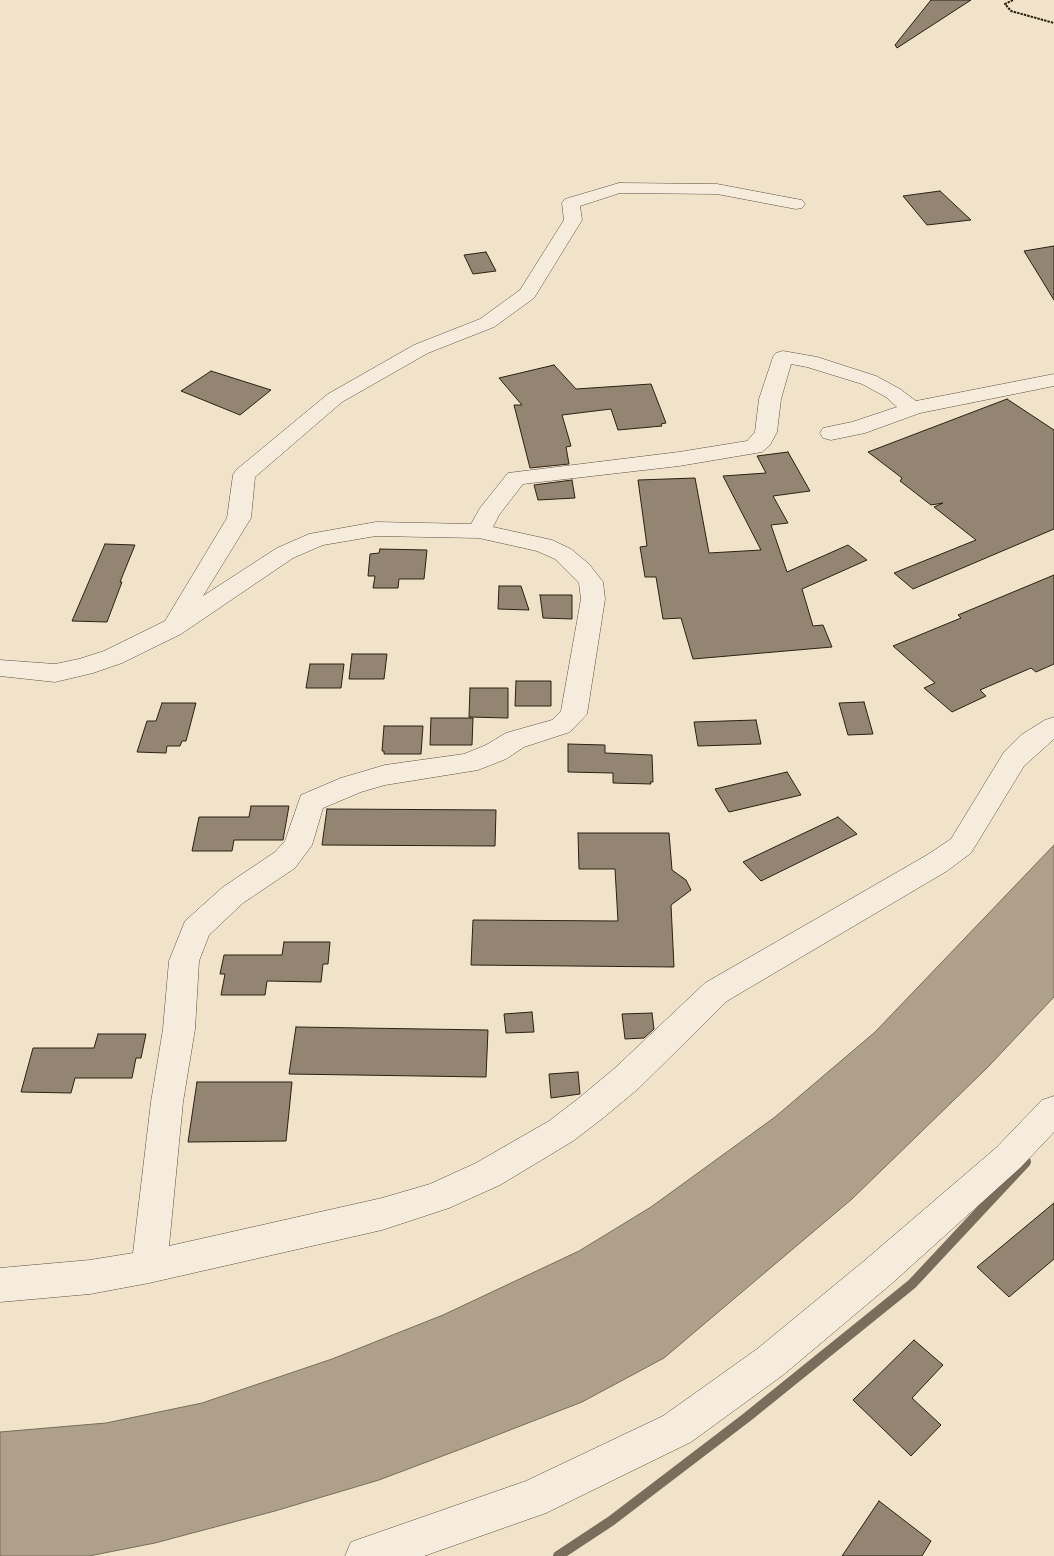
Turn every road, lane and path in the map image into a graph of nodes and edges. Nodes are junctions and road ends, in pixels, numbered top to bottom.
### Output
1 (1013, 0) edge
2 (1054, 23) edge
3 (796, 204) dead end
4 (1054, 380) edge
5 (912, 409) junction
6 (831, 433) dead end
7 (479, 531) junction
8 (172, 628) junction
9 (0, 668) edge
10 (1054, 726) edge
11 (1054, 1110) edge
12 (149, 1267) junction
13 (0, 1285) edge
14 (365, 1556) edge

1 - 2 path
3 - 8 street
4 - 5 street
5 - 6 street
5 - 7 street
7 - 8 street
7 - 12 street
8 - 9 street
10 - 12 street
11 - 14 street
12 - 13 street

